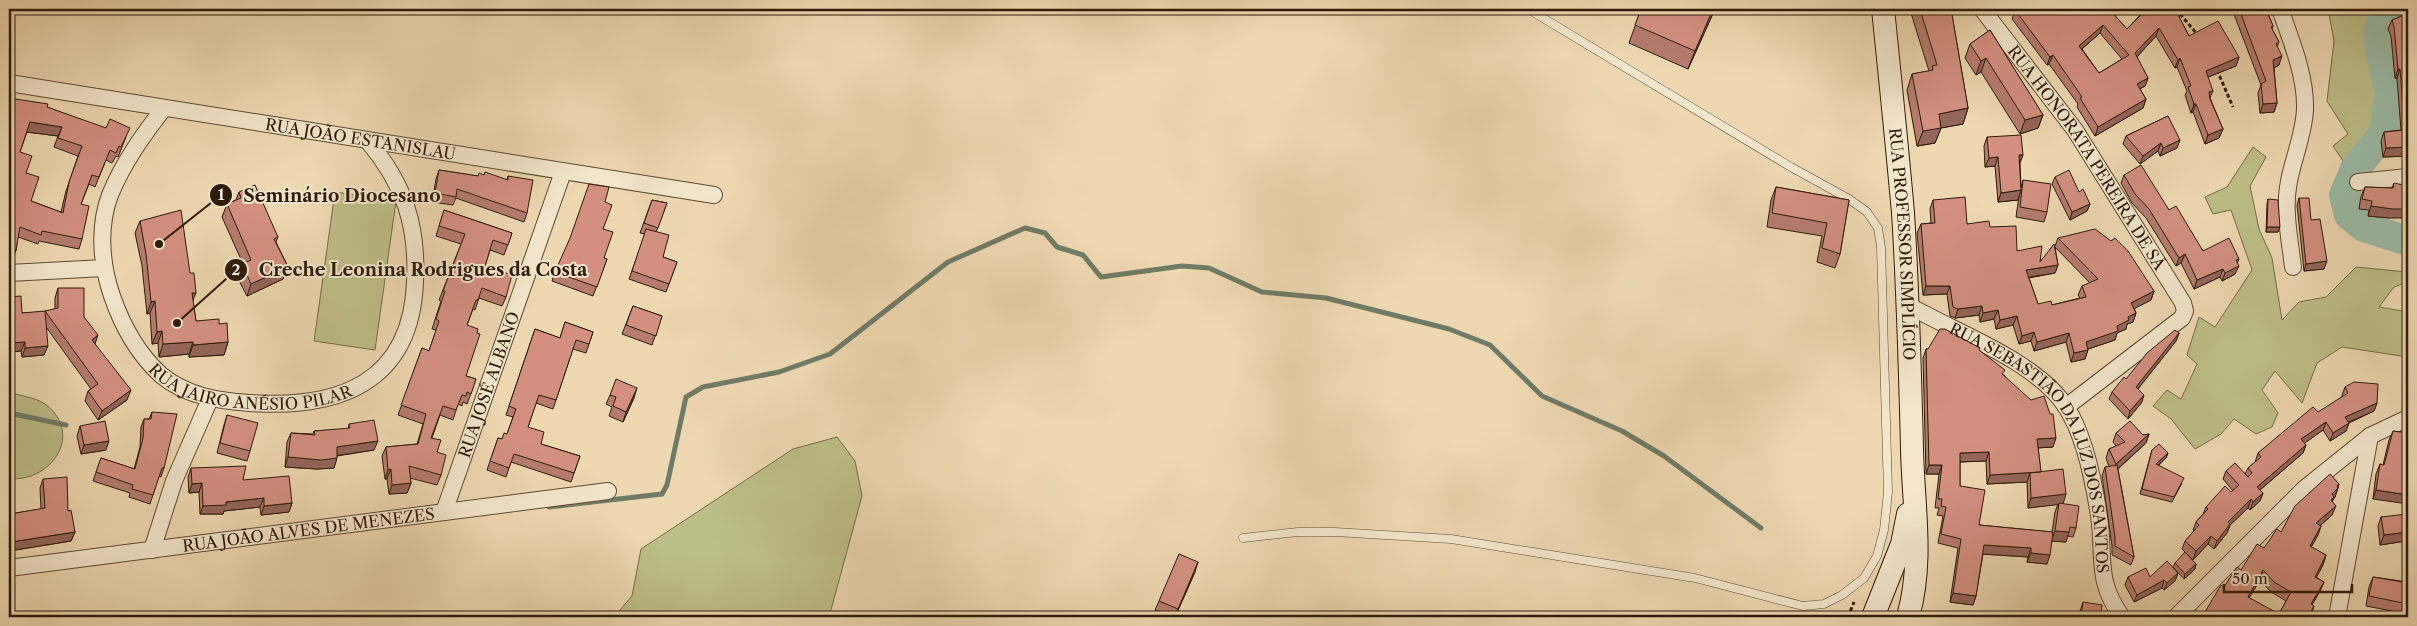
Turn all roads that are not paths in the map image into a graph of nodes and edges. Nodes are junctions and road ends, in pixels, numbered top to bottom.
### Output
1 (1528, 9) edge
2 (1883, 9) edge
3 (1982, 9) edge
4 (2280, 9) edge
5 (9, 83) edge
6 (164, 108) junction
7 (368, 140) junction
8 (563, 172) junction
9 (2408, 177) edge
10 (2358, 182) dead end
11 (714, 195) dead end
12 (2293, 267) dead end
13 (104, 268) junction
14 (9, 273) edge
15 (1908, 305) junction
16 (210, 399) junction
17 (2066, 407) junction
18 (2408, 418) edge
19 (2370, 436) junction
20 (1912, 481) junction
21 (608, 491) dead end
22 (444, 512) junction
23 (1243, 538) dead end
24 (152, 550) junction
25 (9, 568) edge
26 (1873, 617) edge
27 (1908, 617) edge
28 (2122, 617) edge
29 (2176, 617) edge
30 (2337, 617) edge

1 - 23 lane
2 - 15 street, RUA PROFESSOR SIMPLÍCIO
3 - 17 street, RUA HONORATA PEREIRA DE SÁ
4 - 12 street
5 - 6 street, RUA JOÃO ESTANISLAU
6 - 7 street, RUA JOÃO ESTANISLAU
6 - 13 street, RUA JAIRO ANÉSIO PILAR
7 - 8 street, RUA JOÃO ESTANISLAU
7 - 16 street, RUA JAIRO ANÉSIO PILAR
8 - 11 street, RUA JOÃO ESTANISLAU
8 - 22 street, RUA JOSÉ ALBANO
9 - 10 street
13 - 14 street
13 - 16 street, RUA JAIRO ANÉSIO PILAR
15 - 17 street, RUA SEBASTIÃO DA LUZ DOS SANTOS
15 - 20 street, RUA PROFESSOR SIMPLÍCIO
16 - 24 street
17 - 28 street, RUA SEBASTIÃO DA LUZ DOS SANTOS
18 - 19 street
19 - 29 street
19 - 30 street
20 - 26 street, RUA PROFESSOR SIMPLÍCIO
20 - 27 street, RUA PROFESSOR SIMPLÍCIO
21 - 22 street, RUA JOÃO ALVES DE MENEZES
22 - 24 street, RUA JOÃO ALVES DE MENEZES
24 - 25 street, RUA JOÃO ALVES DE MENEZES

